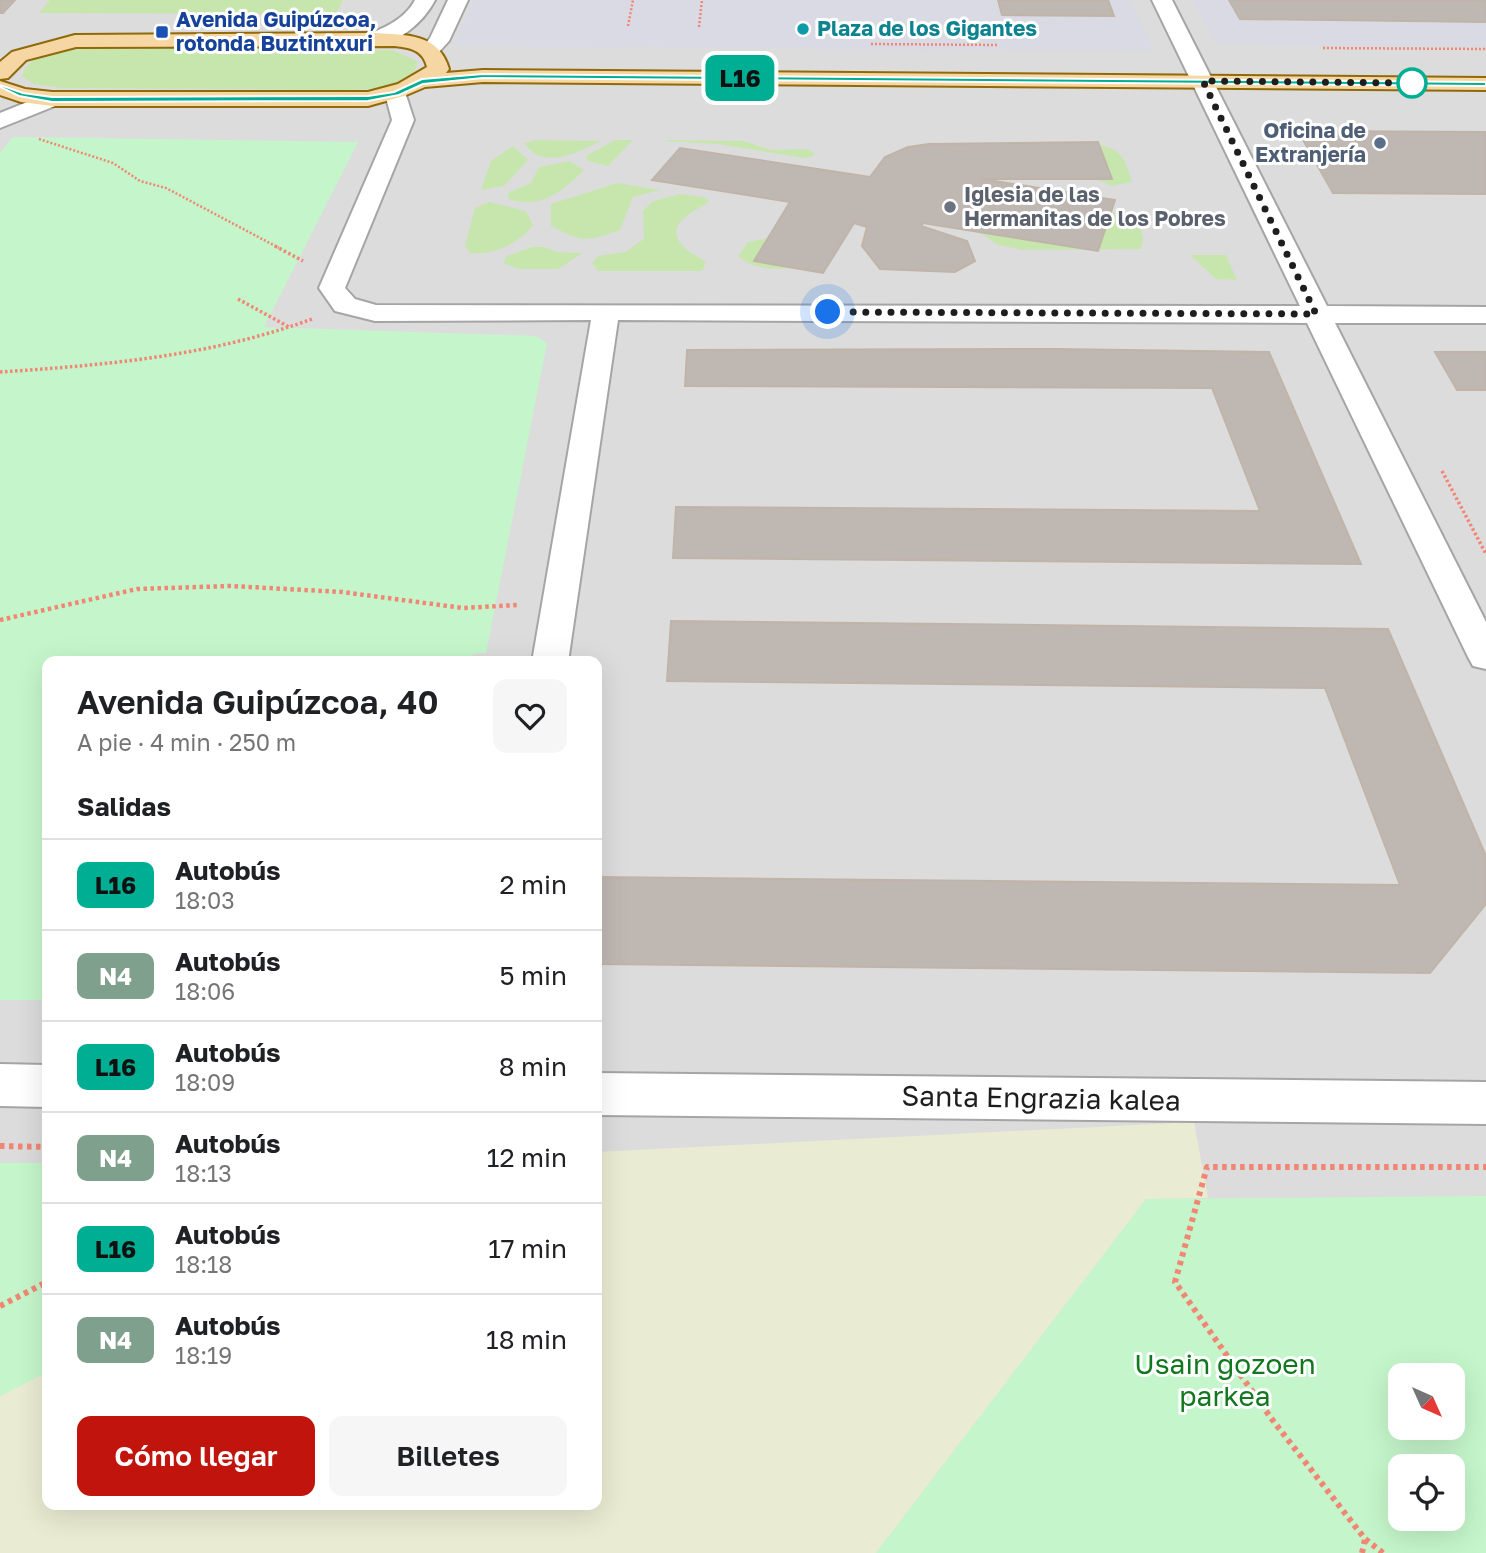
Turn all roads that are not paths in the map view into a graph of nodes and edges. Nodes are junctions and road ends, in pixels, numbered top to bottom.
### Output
1 (425, 0) edge
2 (458, 0) edge
3 (1162, 0) edge
4 (374, 39) junction
5 (434, 53) junction
6 (9, 57) edge
7 (1486, 66) edge
8 (0, 73) edge
9 (1198, 73) junction
10 (422, 82) junction
11 (1486, 84) edge
12 (0, 87) edge
13 (396, 94) junction
14 (52, 99) junction
15 (0, 121) edge
16 (606, 312) junction
17 (1316, 314) junction
18 (1486, 315) edge
19 (551, 656) edge
20 (1486, 657) edge
21 (0, 1085) edge
22 (42, 1086) edge
23 (602, 1094) edge
24 (1486, 1103) edge

1 - 4 street
2 - 5 street
3 - 9 street
4 - 5 main road
4 - 6 main road
5 - 9 main road
5 - 10 main road
6 - 8 main road
7 - 9 main road
9 - 10 main road
9 - 11 main road
9 - 17 street
10 - 13 main road
12 - 14 main road
13 - 14 main road
13 - 16 street
14 - 15 street
16 - 17 street
16 - 19 street
17 - 18 street
17 - 20 street
21 - 22 street
23 - 24 street, Santa Engrazia kalea

